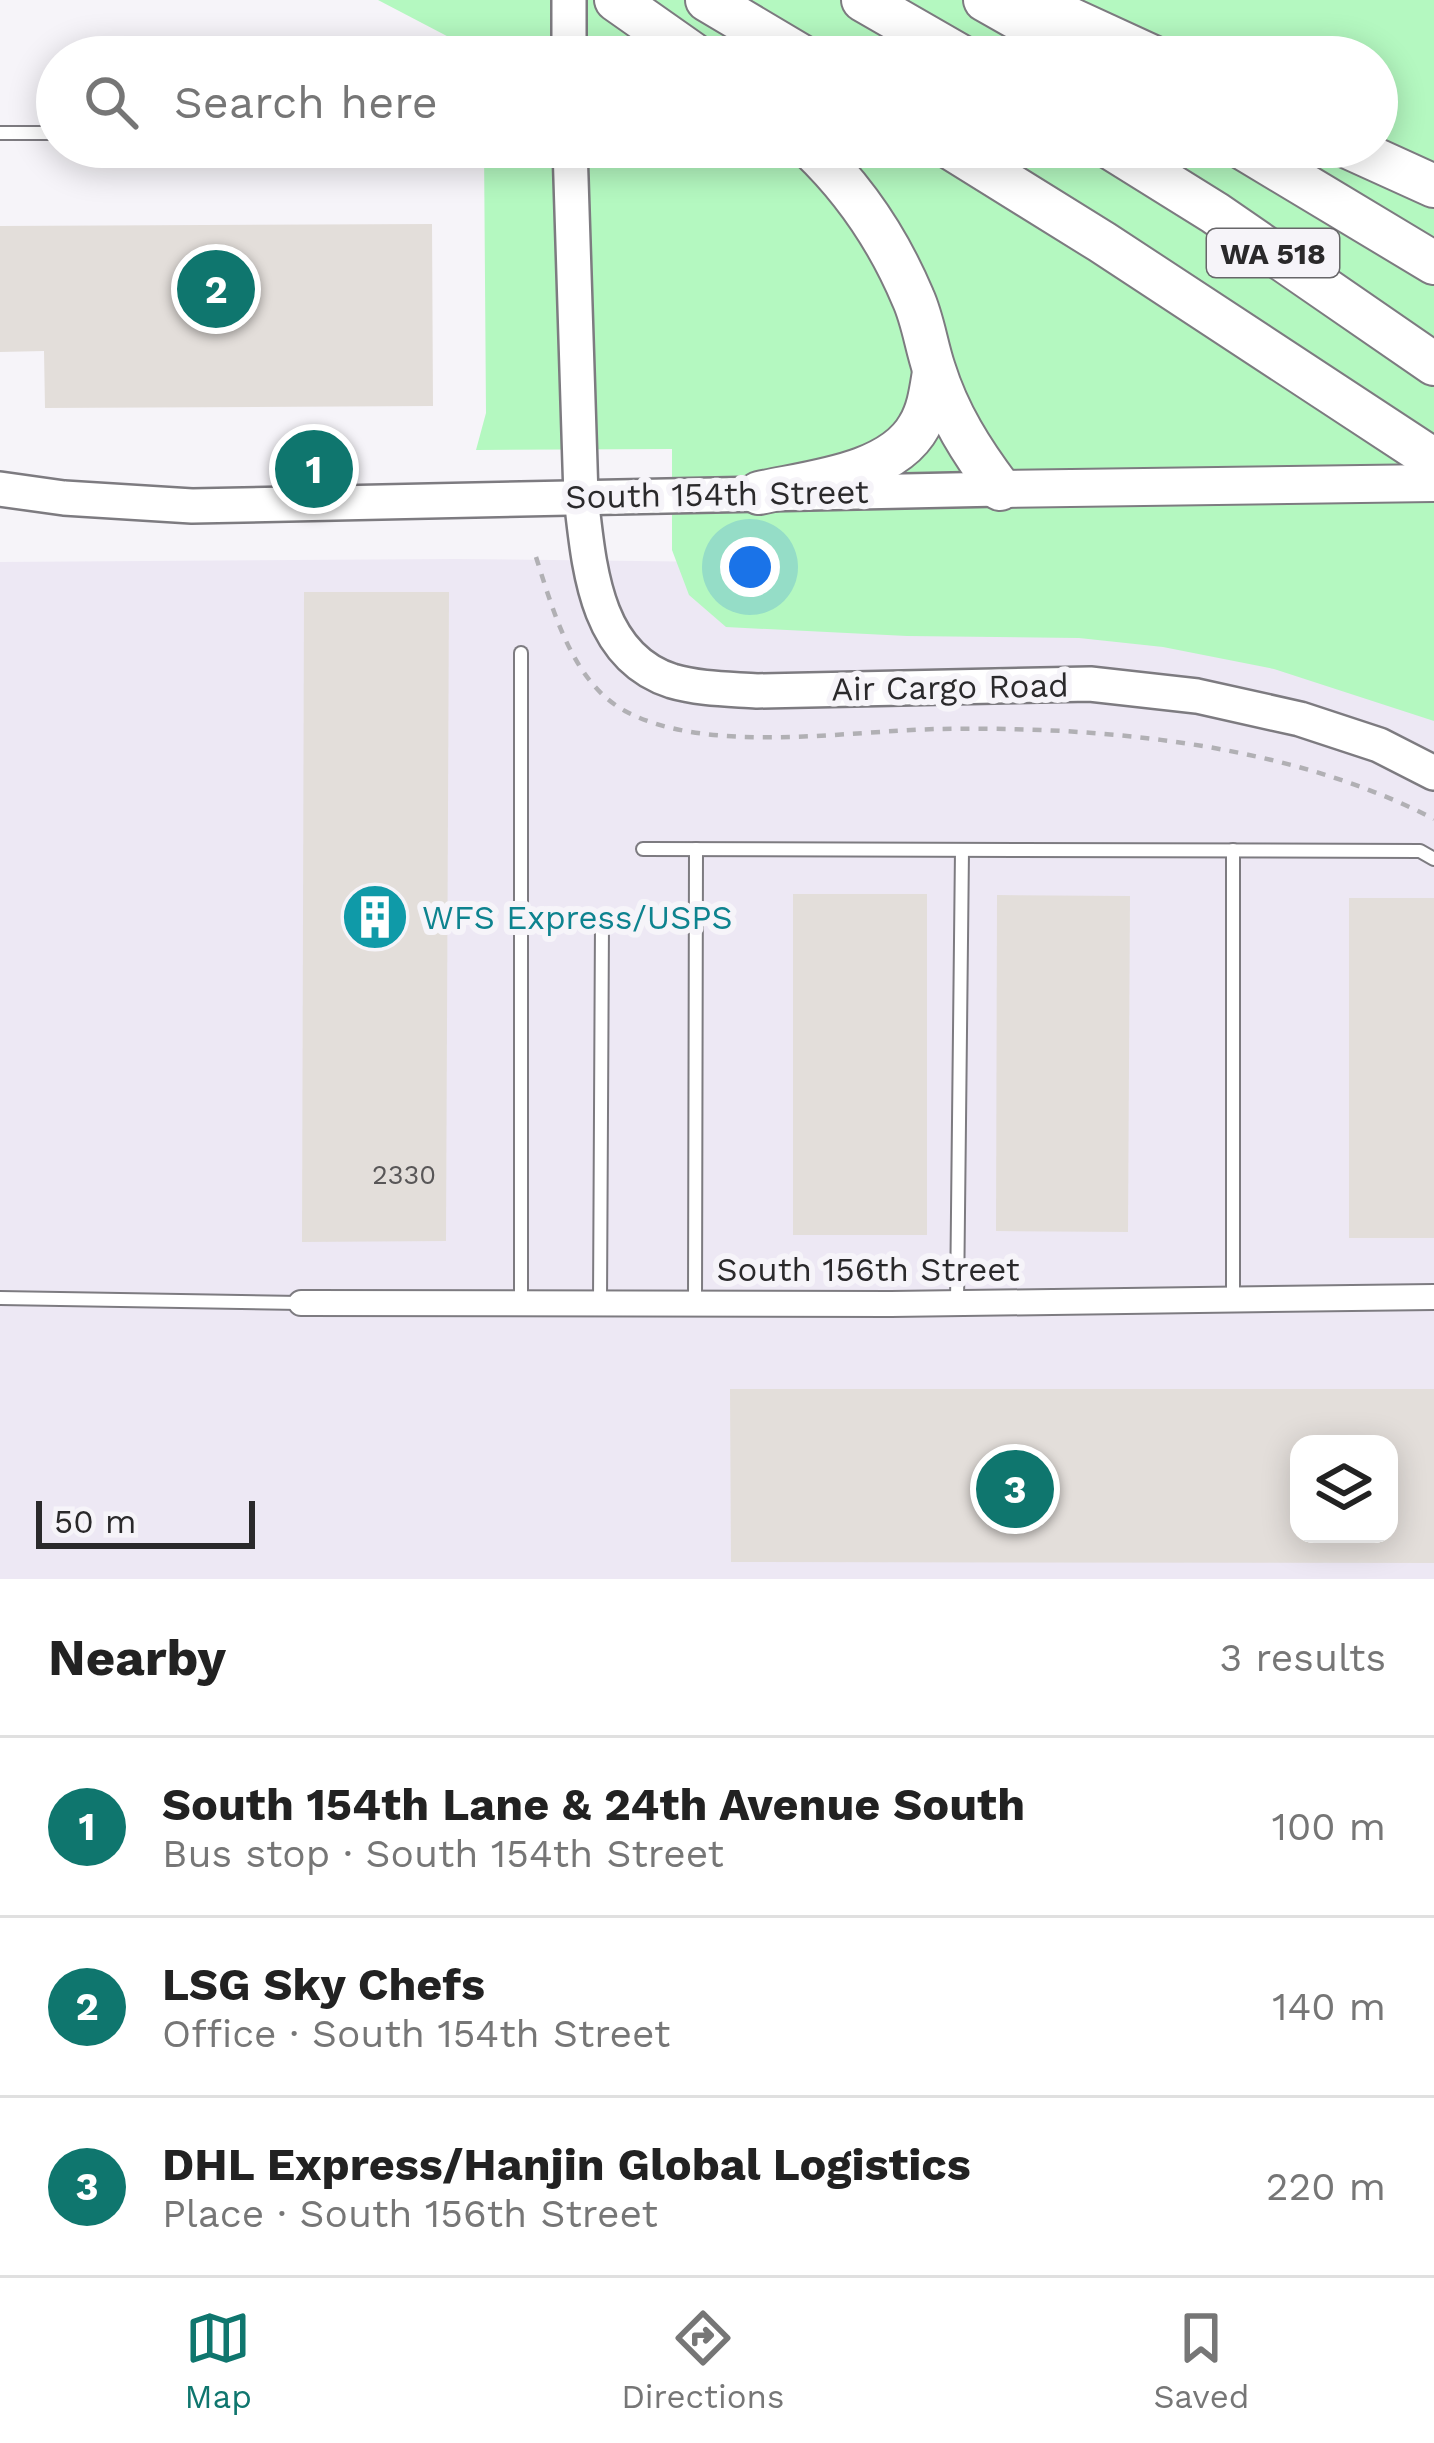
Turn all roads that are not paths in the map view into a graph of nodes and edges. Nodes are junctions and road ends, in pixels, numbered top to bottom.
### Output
1 (569, 0) edge
2 (616, 0) edge
3 (707, 0) edge
4 (863, 0) edge
5 (985, 0) edge
6 (1029, 0) edge
7 (569, 36) edge
8 (667, 36) edge
9 (767, 36) edge
10 (926, 36) edge
11 (1048, 36) edge
12 (1107, 36) edge
13 (0, 133) edge
14 (36, 133) edge
15 (571, 168) edge
16 (832, 168) edge
17 (983, 168) edge
18 (1143, 168) edge
19 (1276, 168) edge
20 (1394, 168) edge
21 (1434, 186) edge
22 (1434, 263) edge
23 (1434, 364) edge
24 (934, 372) junction
25 (1424, 455) edge
26 (1434, 483) edge
27 (0, 489) edge
28 (1000, 489) junction
29 (758, 493) junction
30 (580, 496) junction
31 (521, 653) dead end
32 (1434, 773) edge
33 (643, 849) dead end
34 (695, 849) junction
35 (962, 850) junction
36 (1233, 850) junction
37 (1434, 859) edge
38 (602, 920) dead end
39 (1434, 1297) edge
40 (0, 1298) edge
41 (1233, 1300) junction
42 (521, 1302) junction
43 (600, 1302) junction
44 (302, 1303) joint
45 (694, 1303) junction
46 (957, 1303) junction

1 - 7 street
2 - 8 highway
3 - 9 highway
4 - 10 highway
5 - 11 highway
6 - 12 highway
13 - 14 lane
15 - 30 street, Air Cargo Road
16 - 24 highway
17 - 25 highway, WA 518
18 - 23 highway, WA 518
19 - 22 highway
20 - 21 highway
24 - 28 highway
24 - 29 highway
26 - 28 main road, South 154th Street
27 - 30 street, South 154th Street
28 - 29 street, South 154th Street
29 - 30 street, South 154th Street
30 - 32 street, Air Cargo Road
31 - 42 lane
33 - 34 lane
34 - 35 lane
34 - 45 lane
35 - 36 lane
35 - 46 lane
36 - 37 lane
36 - 41 lane
38 - 43 lane
39 - 41 street, South 156th Street
40 - 44 lane
41 - 46 street, South 156th Street
42 - 43 street, South 156th Street
42 - 44 street, South 156th Street
43 - 45 street, South 156th Street
45 - 46 street, South 156th Street

